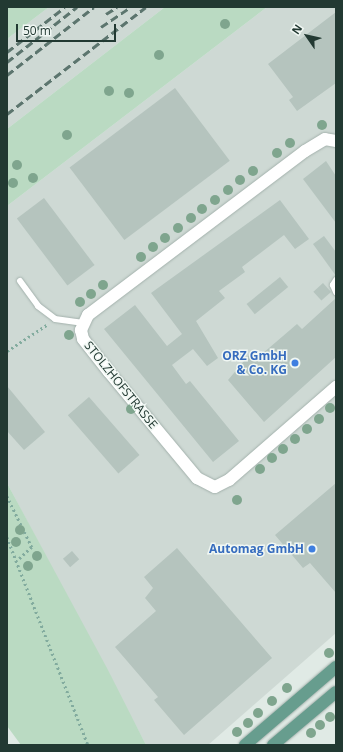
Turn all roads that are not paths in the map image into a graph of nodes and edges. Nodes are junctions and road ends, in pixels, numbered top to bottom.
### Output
1 (336, 140) edge
2 (336, 280) edge
3 (20, 281) dead end
4 (336, 292) edge
5 (82, 323) junction
6 (336, 387) edge
7 (336, 667) edge
8 (336, 692) edge
9 (245, 745) edge
10 (273, 745) edge

1 - 5 street
2 - 4 lane
3 - 5 lane
5 - 6 street, STOLZHOFSTRASSE
7 - 9 main road
8 - 10 main road

